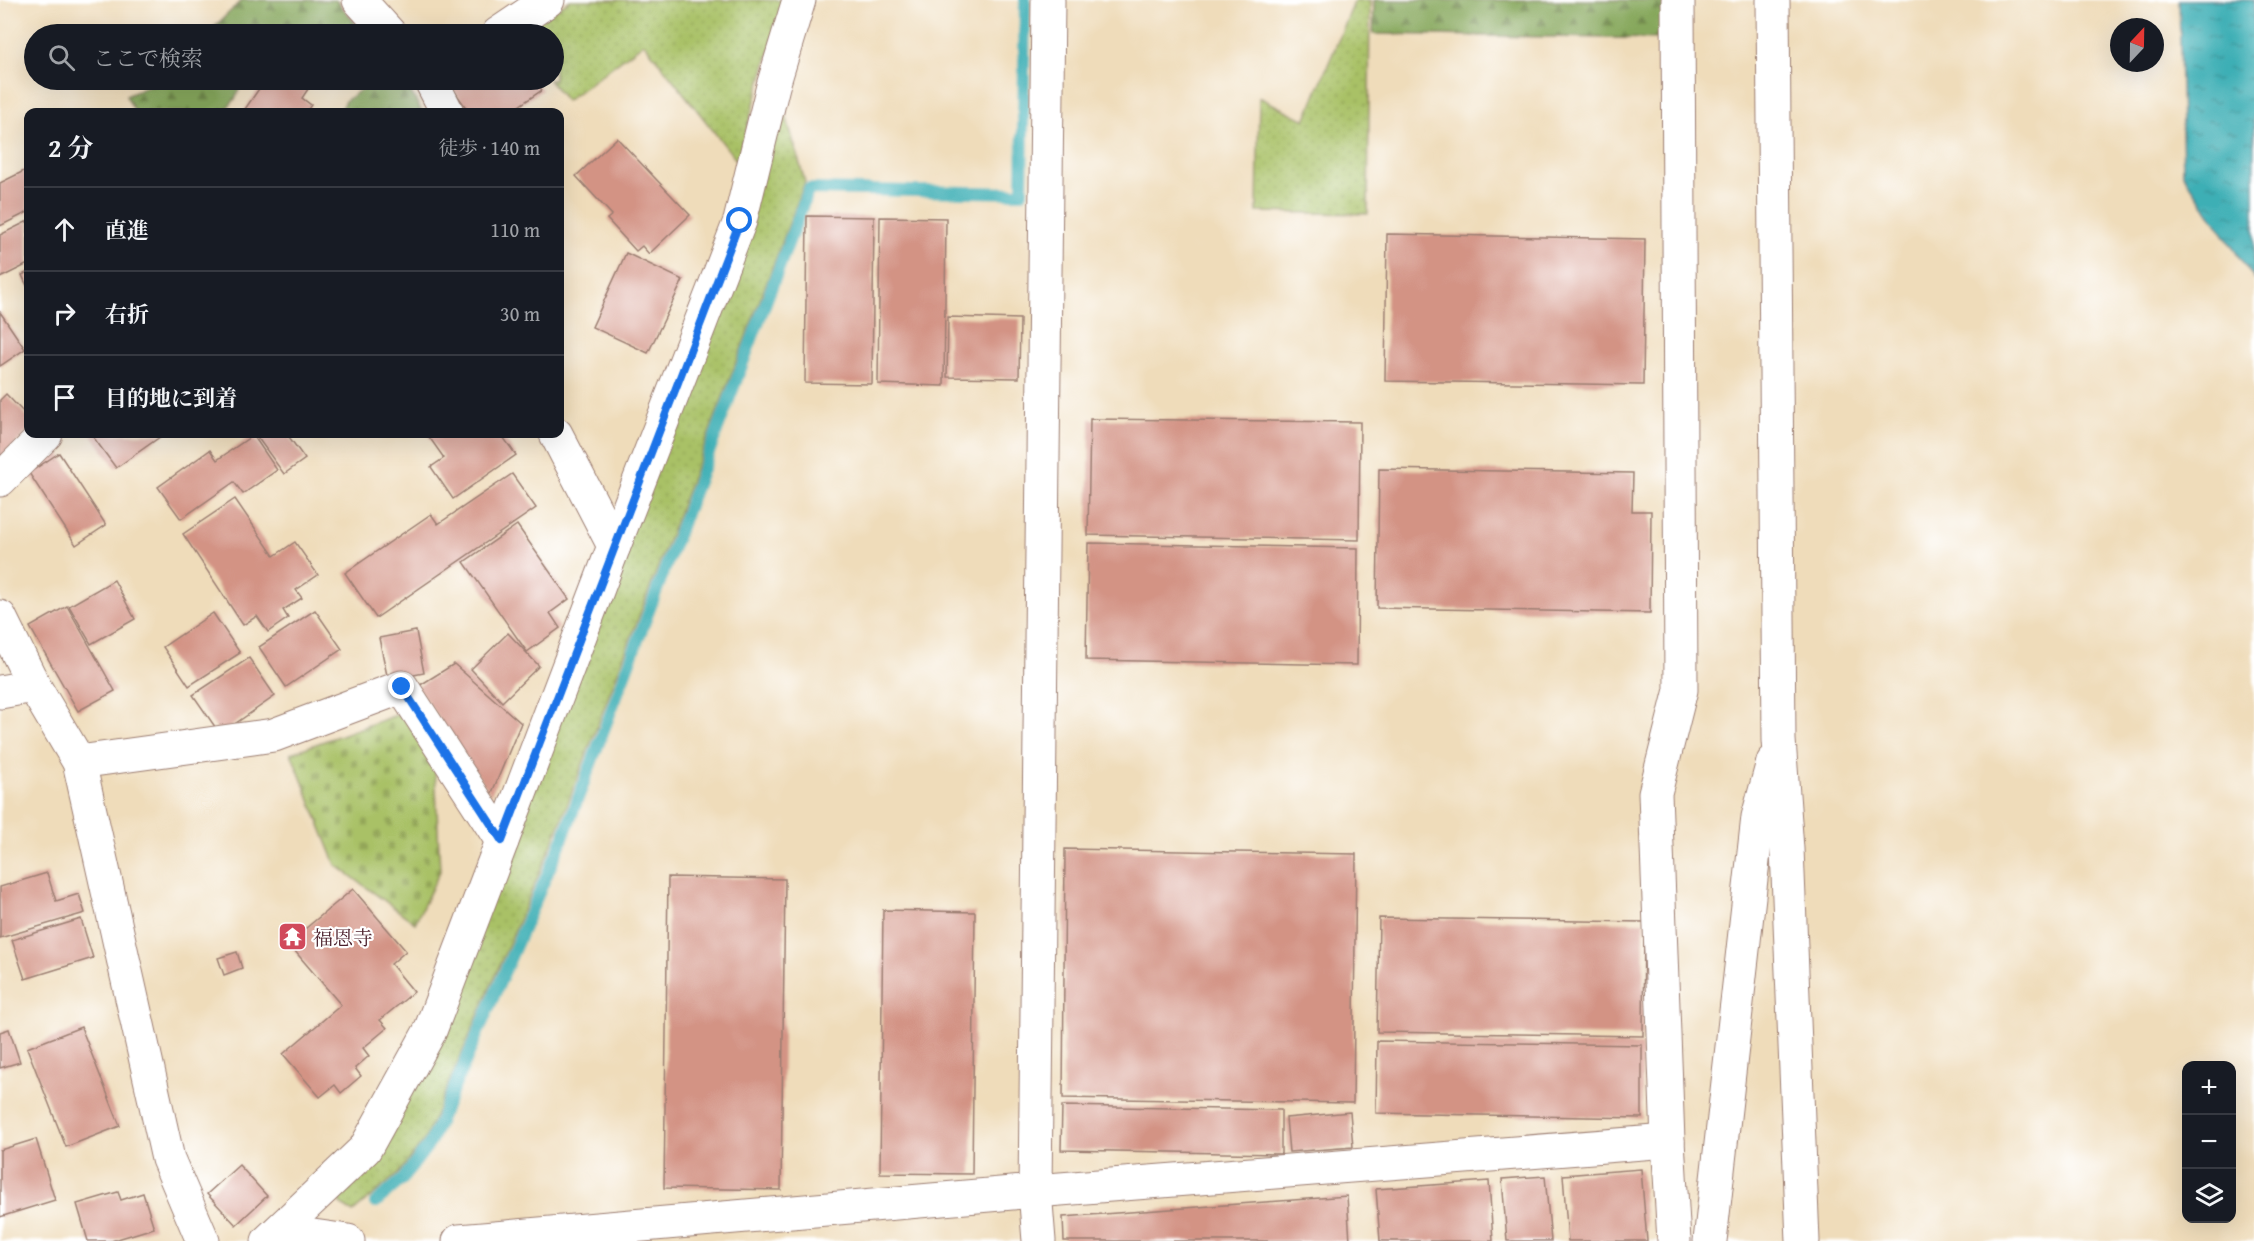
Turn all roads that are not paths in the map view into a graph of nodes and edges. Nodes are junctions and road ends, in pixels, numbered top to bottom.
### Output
1 (359, 0) edge
2 (548, 0) edge
3 (800, 0) edge
4 (1048, 0) edge
5 (1678, 0) edge
6 (1773, 0) edge
7 (381, 24) edge
8 (513, 24) edge
9 (436, 90) edge
10 (445, 108) edge
11 (42, 438) edge
12 (558, 438) edge
13 (0, 480) edge
14 (614, 546) junction
15 (0, 617) edge
16 (34, 686) junction
17 (0, 692) edge
18 (1779, 740) junction
19 (79, 762) junction
20 (502, 841) junction
21 (1668, 1141) junction
22 (1035, 1191) junction
23 (274, 1236) edge
24 (203, 1241) edge
25 (348, 1241) edge
26 (459, 1241) edge
27 (1039, 1241) edge
28 (1674, 1241) edge
29 (1710, 1241) edge
30 (1803, 1241) edge

1 - 7 street
2 - 8 street
3 - 14 street
4 - 22 street
5 - 21 street
6 - 18 street
9 - 10 street
11 - 13 street
12 - 14 street
14 - 20 street
15 - 16 street
16 - 17 street
16 - 19 street
18 - 29 street
18 - 30 street
19 - 20 street
19 - 24 street
20 - 23 street
21 - 22 street
21 - 28 street
22 - 26 street
22 - 27 street
23 - 25 street

